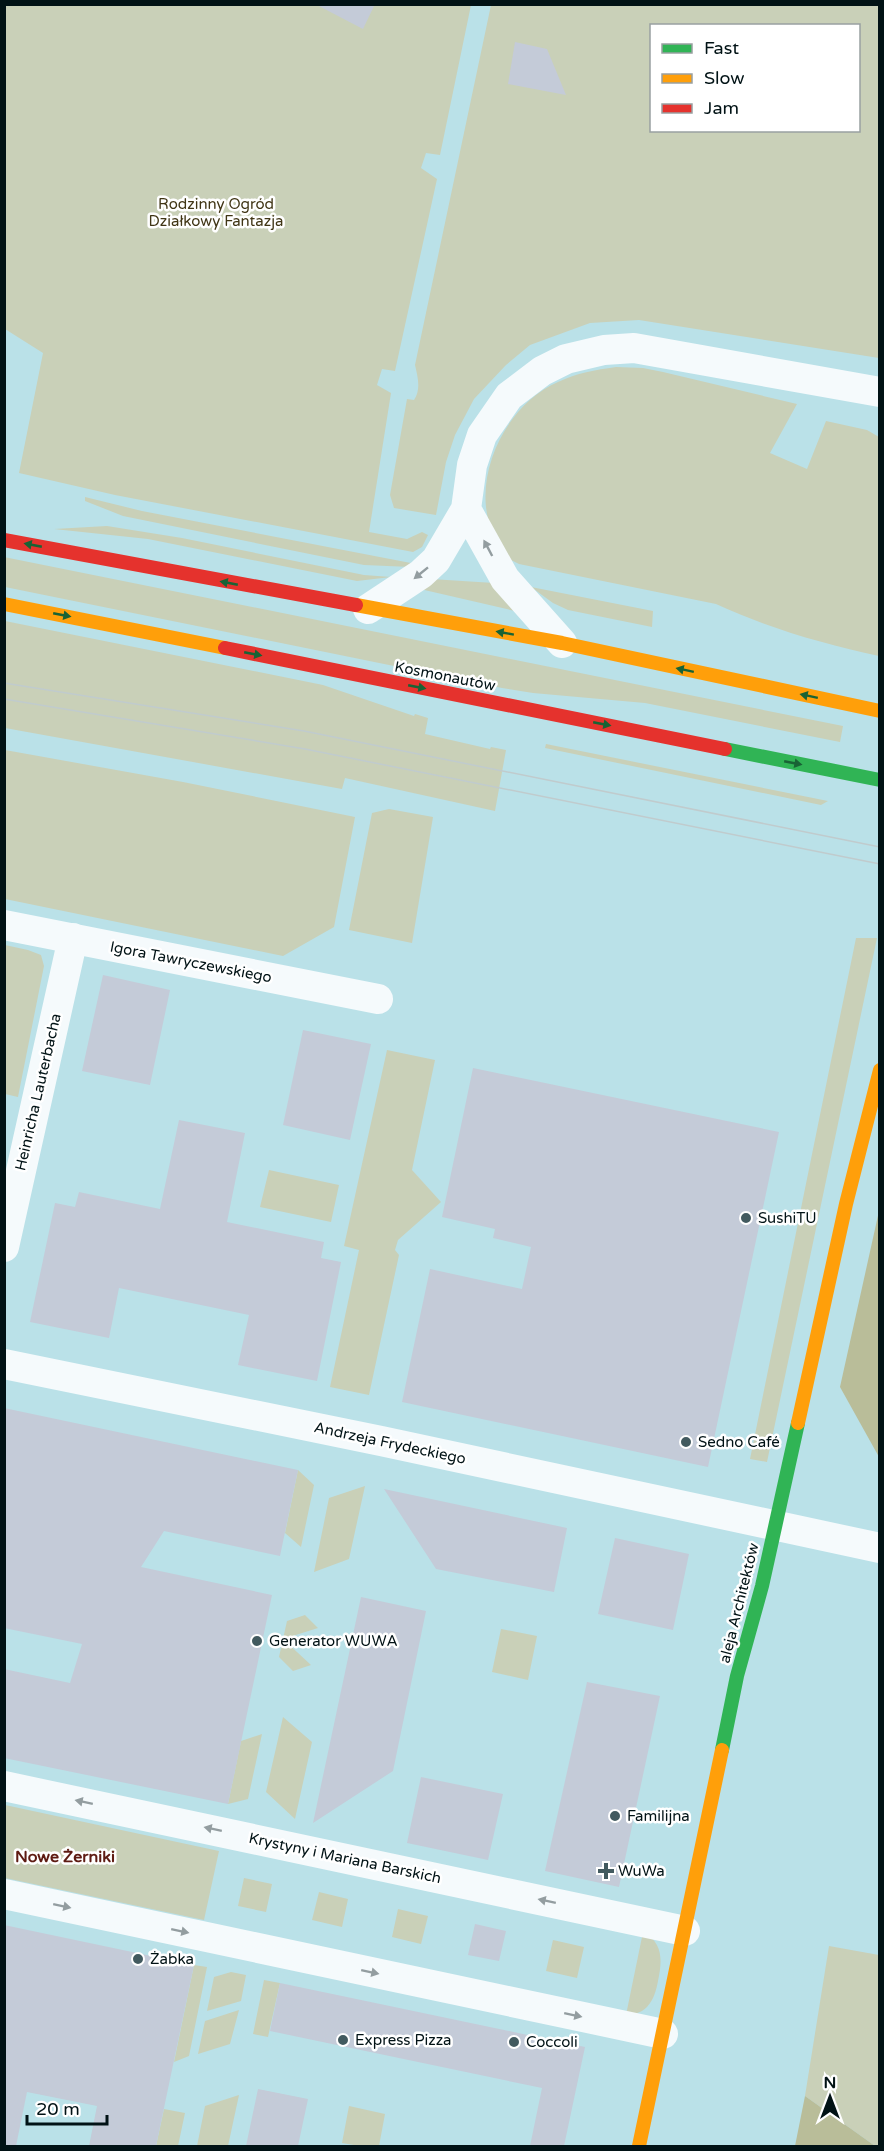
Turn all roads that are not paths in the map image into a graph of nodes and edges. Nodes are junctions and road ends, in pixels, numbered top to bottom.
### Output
1 (879, 392) edge
2 (466, 508) junction
3 (4, 540) edge
4 (4, 604) edge
5 (368, 609) junction
6 (562, 643) junction
7 (879, 711) edge
8 (879, 780) edge
9 (4, 925) edge
10 (73, 938) junction
11 (378, 999) dead end
12 (879, 1070) edge
13 (4, 1247) edge
14 (4, 1364) edge
15 (775, 1525) junction
16 (879, 1548) edge
17 (4, 1786) edge
18 (4, 1894) edge
19 (685, 1931) junction
20 (663, 2034) junction
21 (639, 2146) edge

1 - 2 street
2 -> 5 street
6 -> 2 street
5 -> 3 main road
4 -> 8 main road, Kosmonautów
6 -> 5 main road
7 -> 6 main road
9 - 10 street, Igora Tawryczewskiego
10 - 11 street, Igora Tawryczewskiego
10 - 13 street, Heinricha Lauterbacha
12 - 15 main road, aleja Architektów
14 - 15 street, Andrzeja Frydeckiego
15 - 16 street, Andrzeja Frydeckiego
15 - 19 main road, aleja Architektów
19 -> 17 street, Krystyny i Mariana Barskich
18 -> 20 street
19 - 20 main road, aleja Architektów
20 - 21 main road, aleja Architektów

